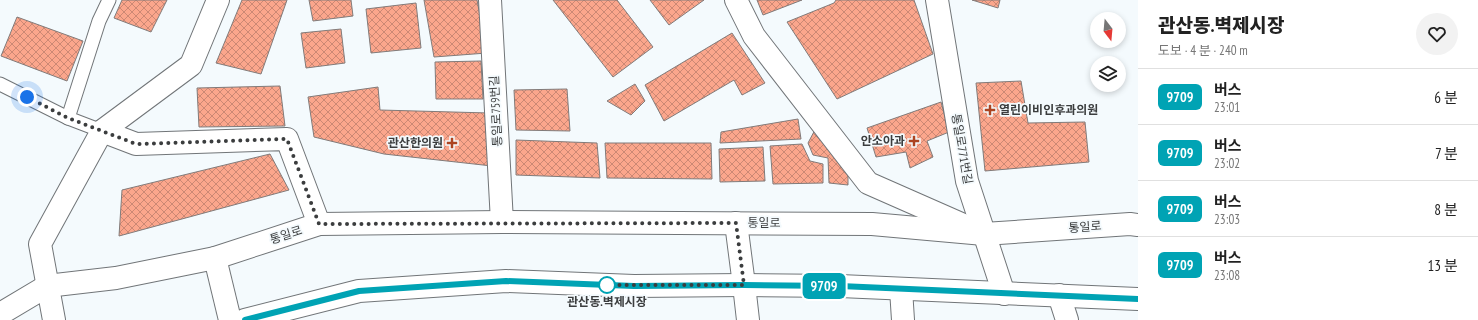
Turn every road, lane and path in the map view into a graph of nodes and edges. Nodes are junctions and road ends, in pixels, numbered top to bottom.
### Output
1 (109, 0) edge
2 (218, 0) edge
3 (490, 0) edge
4 (736, 0) edge
5 (937, 0) edge
6 (0, 84) edge
7 (68, 118) junction
8 (102, 131) junction
9 (502, 222) junction
10 (736, 223) junction
11 (319, 224) junction
12 (1138, 225) edge
13 (984, 234) junction
14 (215, 258) junction
15 (744, 285) junction
16 (47, 286) junction
17 (901, 289) junction
18 (1004, 294) junction
19 (1059, 295) junction
20 (1138, 298) edge
21 (0, 314) edge
22 (54, 320) edge
23 (230, 320) edge
24 (245, 320) edge
25 (748, 320) edge
26 (903, 320) edge
27 (1067, 320) edge

1 - 7 lane
2 - 8 street
3 - 9 street, 통일로759번길
4 - 13 street, 통일로
5 - 13 street, 통일로771번길
6 - 7 lane
7 - 8 lane
8 - 11 street
8 - 16 street
9 - 10 street, 통일로
9 - 11 street, 통일로
10 - 13 street, 통일로
10 - 15 street
11 - 14 street, 통일로
12 - 13 street, 통일로
13 - 18 street, 통일로771번길
14 - 16 street, 통일로
14 - 23 street
15 - 17 street
15 - 24 street
15 - 25 street
16 - 21 street, 통일로
16 - 22 street
17 - 18 street
17 - 26 street
18 - 19 street
19 - 20 street
19 - 27 street

